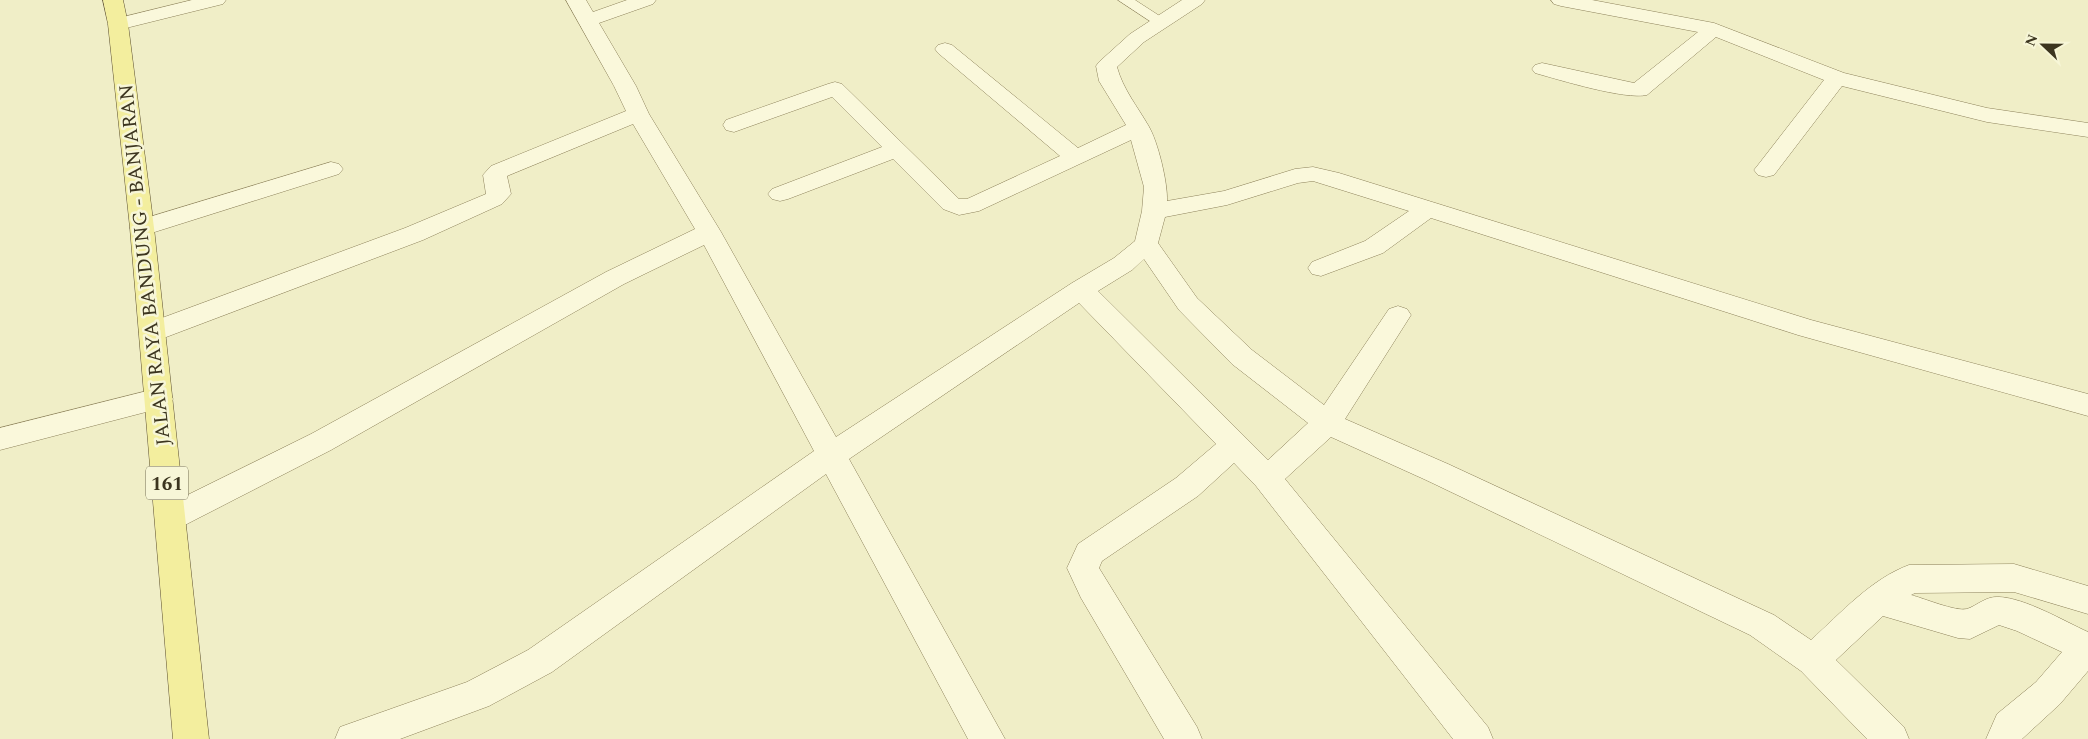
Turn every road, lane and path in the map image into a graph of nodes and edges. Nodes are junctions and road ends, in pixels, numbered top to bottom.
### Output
1 (113, 0) edge
2 (216, 0) edge
3 (646, 0) edge
4 (1125, 0) edge
5 (1195, 0) edge
6 (1561, 0) edge
7 (582, 10) edge
8 (1161, 22) junction
9 (118, 24) junction
10 (1714, 29) junction
11 (945, 49) dead end
12 (1542, 69) dead end
13 (1837, 78) junction
14 (638, 114) junction
15 (734, 125) dead end
16 (1139, 128) junction
17 (2088, 130) edge
18 (898, 149) junction
19 (1076, 158) junction
20 (331, 169) dead end
21 (1766, 170) dead end
22 (780, 194) dead end
23 (1427, 209) junction
24 (1154, 211) junction
25 (142, 228) junction
26 (709, 232) junction
27 (1146, 244) junction
28 (1321, 268) dead end
29 (1081, 290) junction
30 (1398, 315) dead end
31 (152, 332) junction
32 (159, 399) junction
33 (2088, 405) edge
34 (1328, 423) junction
35 (0, 439) edge
36 (1233, 446) junction
37 (831, 456) junction
38 (1267, 478) junction
39 (170, 518) junction
40 (1878, 600) junction
41 (2088, 600) edge
42 (2086, 648) edge
43 (1813, 660) junction
44 (191, 739) edge
45 (353, 739) edge
46 (987, 739) edge
47 (1184, 739) edge
48 (1475, 739) edge
49 (1891, 739) edge
50 (2004, 739) edge

1 - 9 main road, JALAN RAYA BANDUNG - BANJARAN / 161
2 - 9 street
3 - 7 street
4 - 8 lane
5 - 8 street
6 - 10 street
7 - 14 street
8 - 16 street
9 - 25 main road, JALAN RAYA BANDUNG - BANJARAN / 161
10 - 12 street
10 - 13 street
11 - 19 street
13 - 17 street
13 - 21 street
14 - 26 street
14 - 31 street
15 - 18 street
16 - 19 street
16 - 24 street
18 - 19 street
18 - 22 street
20 - 25 street
23 - 24 street
23 - 28 street
23 - 33 street
24 - 27 street
25 - 31 main road, JALAN RAYA BANDUNG - BANJARAN / 161
26 - 37 street
26 - 39 street
27 - 29 street
27 - 34 street
29 - 36 street
29 - 37 street
30 - 34 street
31 - 32 main road, JALAN RAYA BANDUNG - BANJARAN / 161
32 - 35 street
32 - 39 main road, JALAN RAYA BANDUNG - BANJARAN / 161
34 - 38 street
34 - 43 street
36 - 38 street
36 - 47 street
37 - 45 street
37 - 46 street
38 - 48 street
39 - 44 main road, JALAN RAYA BANDUNG - BANJARAN / 161
40 - 41 street
40 - 42 street
40 - 43 street
42 - 50 street
43 - 49 street

